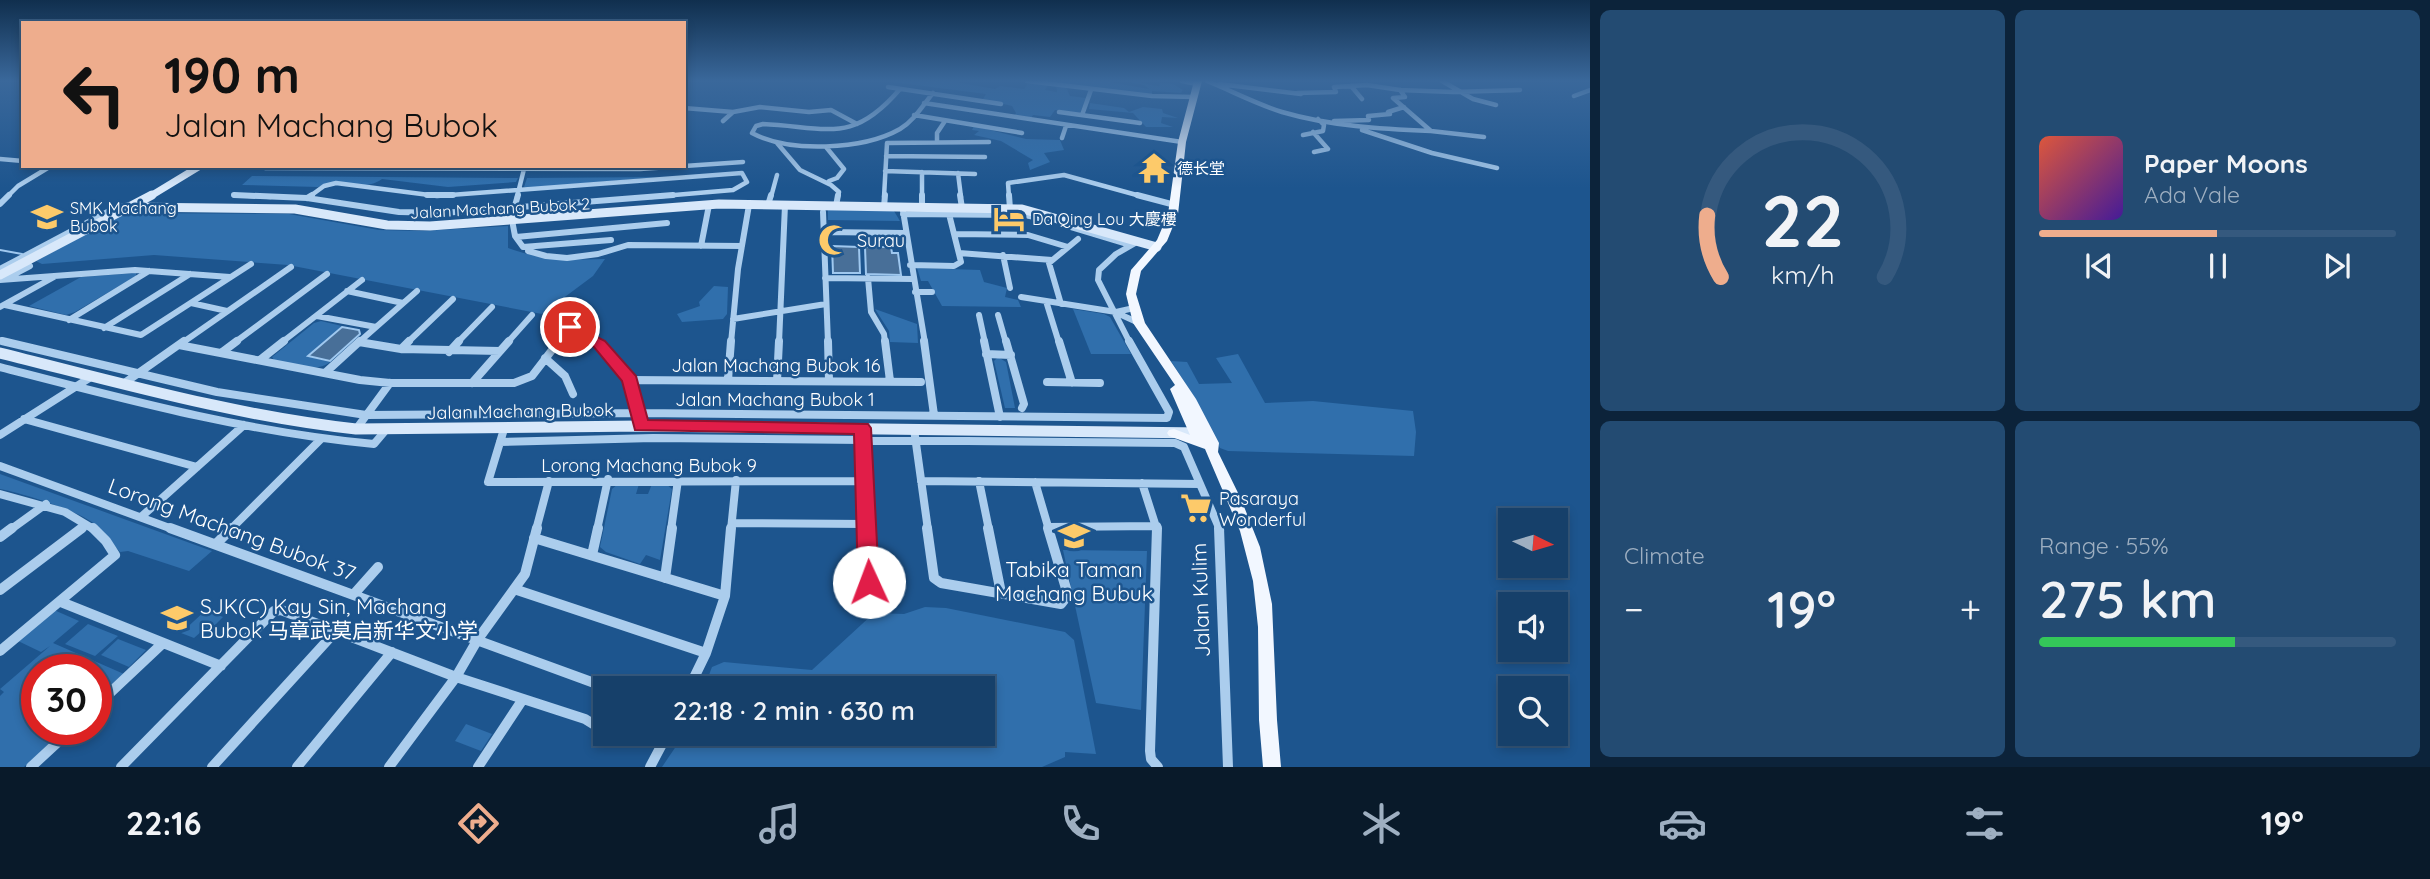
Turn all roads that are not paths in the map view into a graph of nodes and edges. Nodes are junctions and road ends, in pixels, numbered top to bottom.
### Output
1 (728, 117) edge
2 (844, 117) edge
3 (874, 117) edge
4 (913, 117) edge
5 (919, 117) edge
6 (1004, 117) edge
7 (1093, 117) edge
8 (1187, 117) edge
9 (1308, 117) edge
10 (1368, 117) edge
11 (1415, 117) edge
12 (1101, 118) junction
13 (1317, 119) junction
14 (723, 121) dead end
15 (946, 121) junction
16 (1028, 121) junction
17 (1326, 121) junction
18 (1140, 123) dead end
19 (857, 124) junction
20 (1066, 126) junction
21 (1352, 127) junction
22 (1098, 130) junction
23 (1431, 131) junction
24 (1313, 132) junction
25 (1303, 135) dead end
26 (1483, 137) dead end
27 (1062, 138) dead end
28 (937, 141) junction
29 (989, 142) dead end
30 (1182, 142) junction
31 (777, 143) junction
32 (826, 146) junction
33 (1314, 152) dead end
34 (886, 156) junction
35 (985, 157) dead end
36 (0, 159) edge
37 (21, 160) edge
38 (743, 162) dead end
39 (686, 166) edge
40 (1496, 167) dead end
41 (48, 168) edge
42 (197, 168) edge
43 (265, 168) edge
44 (655, 168) edge
45 (524, 169) junction
46 (885, 171) junction
47 (922, 172) junction
48 (958, 173) junction
49 (975, 174) dead end
50 (778, 175) dead end
51 (829, 181) junction
52 (519, 191) junction
53 (234, 195) dead end
54 (307, 198) junction
55 (0, 204) edge
56 (922, 204) dead end
57 (709, 205) junction
58 (749, 205) junction
59 (768, 205) junction
60 (785, 205) junction
61 (1175, 205) junction
62 (836, 206) junction
63 (130, 207) junction
64 (884, 207) junction
65 (962, 208) junction
66 (514, 209) junction
67 (1010, 209) junction
68 (903, 210) junction
69 (823, 212) dead end
70 (949, 214) junction
71 (512, 222) junction
72 (667, 223) dead end
73 (824, 232) junction
74 (905, 233) junction
75 (954, 234) junction
76 (516, 237) junction
77 (1078, 239) dead end
78 (611, 240) dead end
79 (1134, 243) junction
80 (701, 246) junction
81 (742, 246) junction
82 (1068, 247) junction
83 (1157, 247) junction
84 (528, 250) dead end
85 (959, 253) junction
86 (1003, 255) junction
87 (1052, 260) junction
88 (251, 264) dead end
89 (911, 265) junction
90 (12, 266) junction
91 (30, 266) dead end
92 (291, 267) dead end
93 (0, 269) edge
94 (149, 271) junction
95 (190, 274) junction
96 (327, 274) dead end
97 (56, 276) junction
98 (231, 277) junction
99 (825, 278) junction
100 (868, 278) junction
101 (1, 279) edge
102 (913, 279) junction
103 (362, 280) dead end
104 (1010, 288) dead end
105 (348, 291) junction
106 (417, 291) dead end
107 (915, 292) junction
108 (932, 292) dead end
109 (1021, 297) dead end
110 (453, 299) dead end
111 (1046, 302) junction
112 (191, 303) junction
113 (403, 303) junction
114 (826, 304) junction
115 (1061, 304) junction
116 (3, 306) edge
117 (492, 307) dead end
118 (1134, 309) junction
119 (227, 311) junction
120 (780, 312) junction
121 (1114, 312) junction
122 (546, 314) dead end
123 (533, 315) dead end
124 (979, 315) dead end
125 (998, 315) dead end
126 (317, 316) junction
127 (733, 319) junction
128 (69, 320) junction
129 (1139, 323) junction
130 (376, 327) junction
131 (570, 327) junction
132 (104, 328) junction
133 (0, 341) edge
134 (359, 342) junction
135 (179, 345) junction
136 (401, 349) junction
137 (500, 351) junction
138 (449, 352) junction
139 (0, 353) edge
140 (221, 353) junction
141 (986, 354) junction
142 (1010, 355) junction
143 (545, 358) junction
144 (260, 360) junction
145 (0, 367) edge
146 (325, 373) junction
147 (138, 374) junction
148 (1174, 375) junction
149 (92, 377) junction
150 (630, 380) junction
151 (728, 380) junction
152 (777, 381) junction
153 (829, 381) junction
154 (890, 381) junction
155 (127, 382) junction
156 (922, 382) dead end
157 (390, 383) junction
158 (472, 383) junction
159 (1047, 383) dead end
160 (1072, 383) junction
161 (1100, 383) dead end
162 (76, 387) junction
163 (573, 394) dead end
164 (1022, 408) dead end
165 (1187, 412) junction
166 (639, 413) junction
167 (366, 415) junction
168 (799, 415) junction
169 (933, 415) junction
170 (1000, 416) junction
171 (24, 419) junction
172 (244, 425) junction
173 (641, 426) junction
174 (1057, 426) junction
175 (798, 428) junction
176 (356, 429) junction
177 (504, 429) junction
178 (1172, 430) junction
179 (385, 431) junction
180 (863, 434) junction
181 (0, 435) edge
182 (915, 435) junction
183 (1202, 436) junction
184 (1147, 438) junction
185 (320, 440) junction
186 (500, 442) junction
187 (0, 466) edge
188 (197, 467) junction
189 (608, 479) junction
190 (678, 480) junction
191 (736, 480) junction
192 (550, 481) junction
193 (864, 481) junction
194 (921, 481) junction
195 (979, 481) junction
196 (1035, 482) junction
197 (1142, 484) junction
198 (1200, 484) junction
199 (0, 494) edge
200 (46, 504) junction
201 (141, 517) junction
202 (732, 523) junction
203 (866, 524) junction
204 (86, 525) junction
205 (1157, 526) junction
206 (1048, 527) junction
207 (0, 537) edge
208 (534, 538) junction
209 (216, 544) junction
210 (592, 555) junction
211 (378, 567) dead end
212 (665, 578) junction
213 (869, 582) dead end
214 (514, 589) junction
215 (0, 590) edge
216 (1001, 593) junction
217 (354, 594) junction
218 (725, 596) junction
219 (61, 602) junction
220 (336, 631) junction
221 (478, 639) junction
222 (163, 643) junction
223 (3, 645) edge
224 (392, 652) junction
225 (706, 653) junction
226 (221, 666) junction
227 (695, 676) edge
228 (456, 677) junction
229 (593, 682) edge
230 (112, 691) edge
231 (523, 699) junction
232 (593, 724) edge
233 (55, 745) edge
234 (661, 746) edge
235 (31, 767) edge
236 (121, 767) edge
237 (212, 767) edge
238 (297, 767) edge
239 (389, 767) edge
240 (478, 767) edge
241 (650, 767) edge
242 (1158, 767) edge
243 (1228, 767) edge
244 (1272, 767) edge

1 - 14 street
2 - 19 street
3 - 19 street
4 - 32 street
5 - 15 street
6 - 16 street
7 - 12 street
8 - 30 main road
9 - 13 street
10 - 17 street
11 - 23 street
12 - 18 street
12 - 22 street
13 - 17 street
13 - 24 street
15 - 16 street
15 - 28 street
16 - 20 street
17 - 21 street
19 - 31 street
20 - 22 street
20 - 27 street
21 - 23 street
21 - 40 street
22 - 30 street
23 - 26 street
24 - 25 street
24 - 33 street
28 - 29 street
28 - 34 street
30 - 61 main road
31 - 32 street
31 - 51 street
32 - 51 street
34 - 35 street
34 - 46 street
36 - 37 street
38 - 39 street
41 - 55 street
42 - 63 main road
43 - 45 street
44 - 45 street
45 - 52 street
46 - 47 street
46 - 64 street
47 - 48 street
47 - 56 street
48 - 49 street
48 - 65 street
50 - 59 street
51 - 62 street
52 - 54 street
52 - 66 street
52 - 66 street
53 - 54 street
54 - 66 street
57 - 58 main road, Jalan Machang Bubok 2
57 - 71 main road, Jalan Machang Bubok 2
57 - 80 street
58 - 59 main road, Jalan Machang Bubok 2
58 - 81 street
59 - 60 main road, Jalan Machang Bubok 2
60 - 62 main road, Jalan Machang Bubok 2
60 - 120 street
61 - 67 street
61 - 83 main road
62 - 64 main road, Jalan Machang Bubok 2
63 - 71 main road, Jalan Machang Bubok 2
63 - 90 main road
64 - 68 main road, Jalan Machang Bubok 2
65 - 67 main road, Jalan Machang Bubok 2
65 - 68 main road, Jalan Machang Bubok 2
67 - 79 main road, Jalan Machang Bubok 2
68 - 70 street, Jalan Machang Bubok 2
68 - 74 street
69 - 73 street
70 - 75 street
70 - 79 street, Jalan Machang Bubok 2
71 - 76 street
72 - 76 street
73 - 74 street
73 - 99 street
74 - 89 street
75 - 82 street
75 - 85 street
76 - 78 street
77 - 82 street
79 - 83 main road, Jalan Machang Bubok 2
79 - 121 street, Jalan Kulim
80 - 81 street
80 - 84 street
81 - 127 street
82 - 87 street
83 - 118 main road
85 - 86 street
85 - 89 street
86 - 87 street
86 - 104 street
87 - 115 street
88 - 98 street
89 - 102 street
90 - 93 street
90 - 101 main road
91 - 101 street
92 - 119 street
94 - 95 street
94 - 97 street
94 - 128 street
95 - 98 street
95 - 132 street
96 - 140 street
97 - 101 street
97 - 116 street
98 - 112 street
99 - 100 street
99 - 114 street
100 - 102 street
100 - 154 street
102 - 107 street
103 - 105 street
105 - 113 street
105 - 126 street
106 - 113 street
107 - 108 street
107 - 169 street
109 - 111 street
110 - 136 street
111 - 115 street
111 - 160 street
112 - 119 street
112 - 132 street
113 - 130 street
114 - 120 street
114 - 153 street
115 - 121 street
116 - 128 street
117 - 138 street
118 - 121 street
118 - 129 main road
119 - 135 street
120 - 127 street
120 - 152 street
121 - 129 street
121 - 178 street, Jalan Kulim
122 - 131 street
123 - 137 street
124 - 141 street
125 - 142 street
126 - 130 street
126 - 144 street
127 - 151 street
128 - 132 street
129 - 148 main road
130 - 134 street
131 - 143 street
131 - 150 street
133 - 147 street
134 - 136 street
134 - 146 street
135 - 140 street
135 - 147 street
136 - 138 street
137 - 138 street
137 - 158 street
139 - 149 main road, Jalan Machang Bubok
140 - 144 street
141 - 142 street
141 - 170 street
142 - 164 street
143 - 158 street
143 - 163 street
144 - 146 street
145 - 162 street
146 - 157 street
147 - 155 street
147 - 167 street, Jalan Machang Bubok 1
148 - 165 main road
148 - 183 main road
149 - 155 main road, Jalan Machang Bubok
149 - 162 street
150 - 151 street, Jalan Machang Bubok 16
150 - 166 street
151 - 152 street, Jalan Machang Bubok 16
152 - 153 street, Jalan Machang Bubok 16
153 - 154 street, Jalan Machang Bubok 16
154 - 156 street, Jalan Machang Bubok 16
155 - 176 main road, Jalan Machang Bubok
157 - 158 street
157 - 167 street
159 - 160 street
160 - 161 street
162 - 171 street
162 - 172 street
165 - 178 main road
165 - 183 main road
166 - 167 street, Jalan Machang Bubok 1
166 - 168 street, Jalan Machang Bubok 1
166 - 173 street
167 - 176 street
168 - 169 street, Jalan Machang Bubok 1
168 - 175 street
169 - 170 street, Jalan Machang Bubok 1
170 - 174 street, Jalan Machang Bubok 1
171 - 181 street
171 - 188 street
172 - 185 street
172 - 188 street
173 - 175 main road, Jalan Machang Bubok
173 - 177 main road, Jalan Machang Bubok
174 - 178 main road, Jalan Machang Bubok
174 - 182 main road, Jalan Machang Bubok
174 - 184 main road, Jalan Machang Bubok
175 - 180 main road, Jalan Machang Bubok
176 - 179 main road, Jalan Machang Bubok
177 - 179 main road, Jalan Machang Bubok
177 - 186 street, Lorong Machang Bubok 9
178 - 183 main road
178 - 184 main road, Jalan Machang Bubok
178 - 198 street, Jalan Kulim
179 - 185 street
180 - 182 main road, Jalan Machang Bubok
180 - 186 street
180 - 193 street
182 - 184 street
182 - 194 street
183 - 244 main road
185 - 209 street
186 - 192 street, Lorong Machang Bubok 9
187 - 201 street, Lorong Machang Bubok 37
188 - 201 street
189 - 190 street, Lorong Machang Bubok 9
189 - 192 street, Lorong Machang Bubok 9
189 - 210 street
190 - 191 street, Lorong Machang Bubok 9
190 - 212 street
191 - 193 street, Lorong Machang Bubok 9
191 - 202 street
192 - 208 street
193 - 203 street
194 - 195 street
194 - 216 street
195 - 196 street
195 - 216 street
196 - 197 street
196 - 206 street
197 - 198 street
197 - 205 street
198 - 243 street, Jalan Kulim
199 - 200 street
200 - 204 street
200 - 207 street
201 - 209 street, Lorong Machang Bubok 37
202 - 203 street
202 - 218 street
203 - 213 street
204 - 215 street
204 - 219 street
205 - 206 street
205 - 242 street
206 - 216 street
208 - 210 street
208 - 214 street
209 - 217 street, Lorong Machang Bubok 37
210 - 212 street
211 - 217 street
212 - 218 street
214 - 221 street
214 - 225 street
217 - 221 street, Lorong Machang Bubok 37
218 - 225 street
219 - 222 street
219 - 223 street
220 - 224 street
220 - 226 street
220 - 237 street
221 - 228 street
221 - 229 street, Lorong Machang Bubok 37
222 - 226 street
222 - 230 street
224 - 228 street
224 - 238 street
225 - 227 street
226 - 236 street
228 - 231 street
228 - 239 street
231 - 232 street
231 - 240 street
233 - 235 street
234 - 241 street

